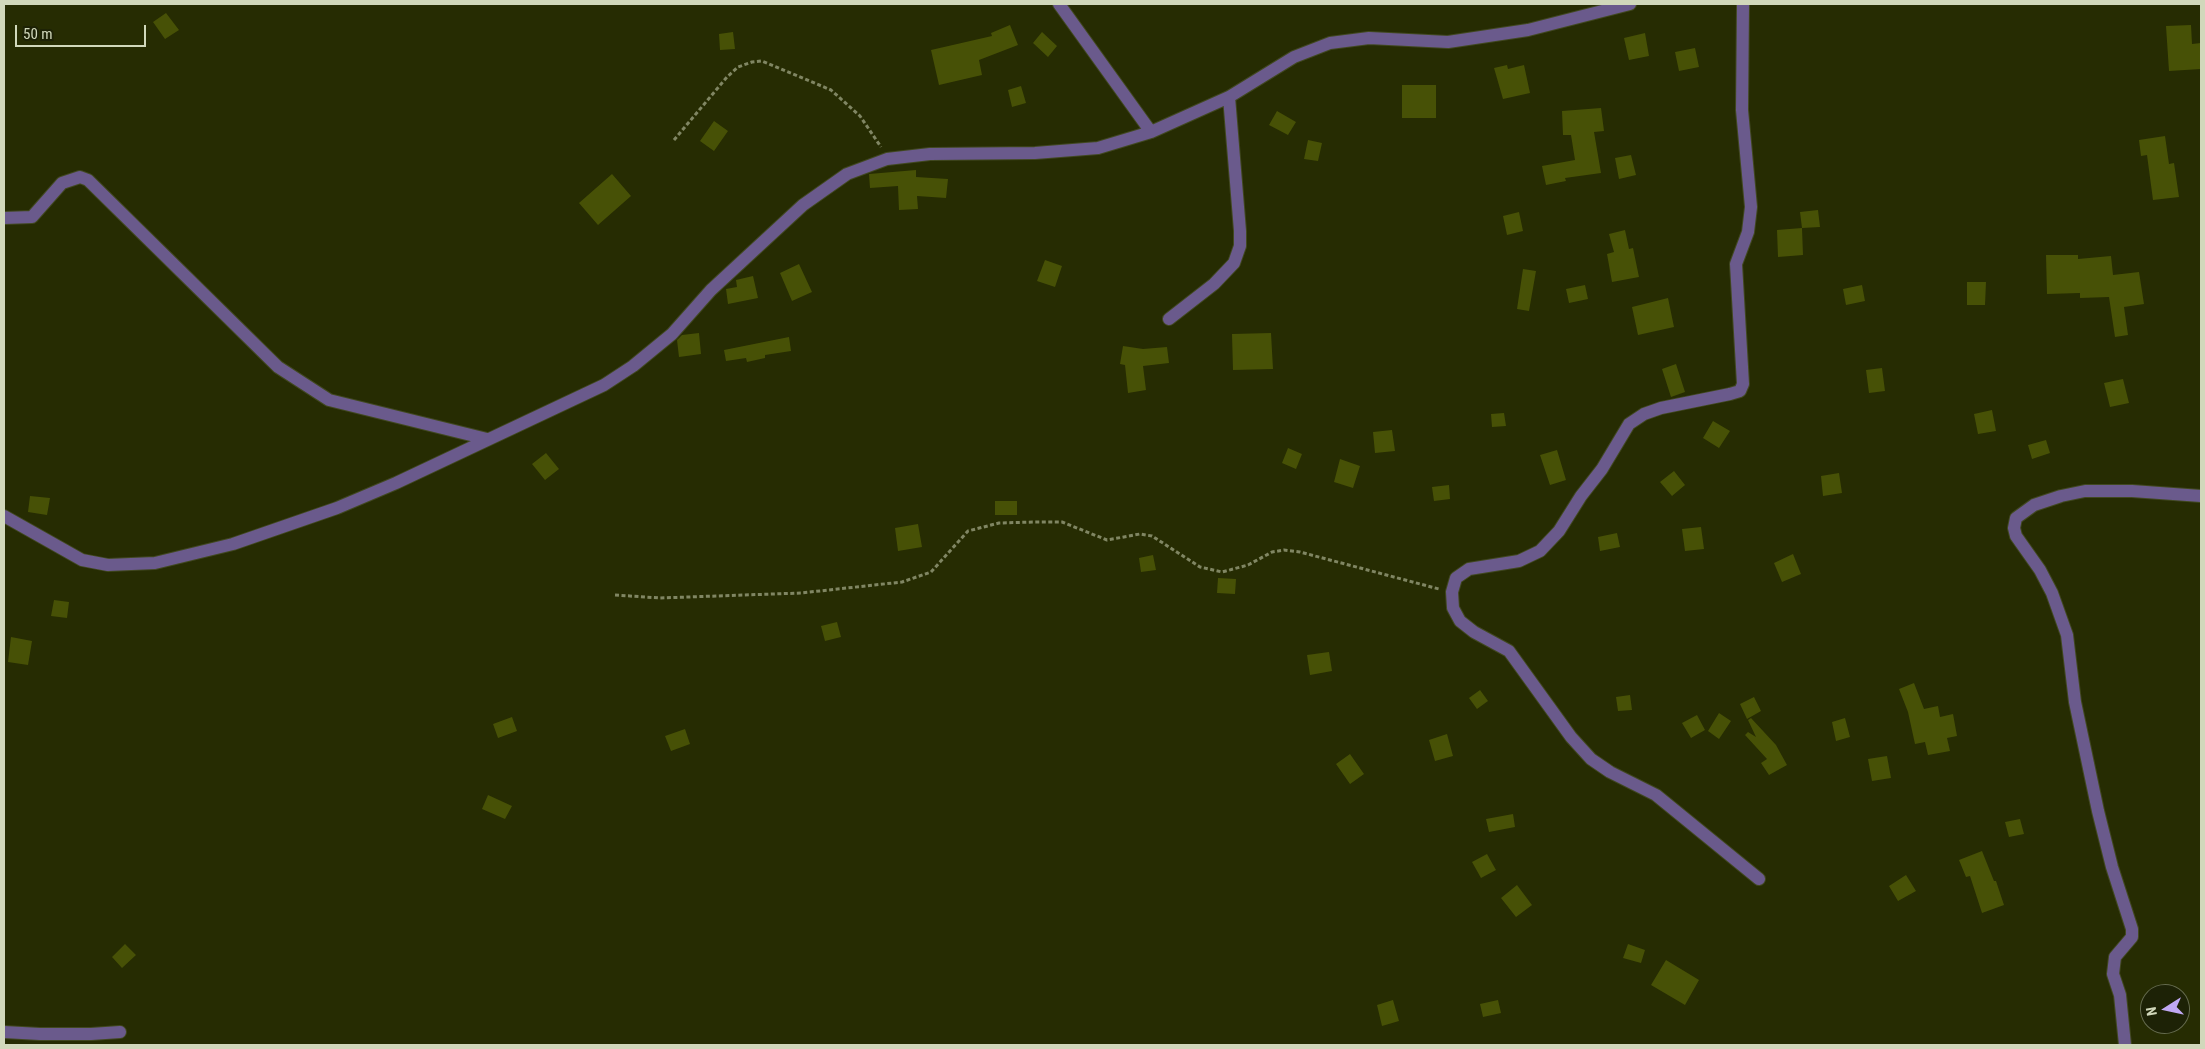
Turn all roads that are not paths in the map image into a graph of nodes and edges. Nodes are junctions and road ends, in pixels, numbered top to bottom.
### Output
1 (1060, 4) edge
2 (1630, 4) edge
3 (1743, 4) edge
4 (1229, 97) junction
5 (1151, 132) junction
6 (4, 218) edge
7 (1169, 319) dead end
8 (488, 439) junction
9 (2201, 496) edge
10 (4, 516) edge
11 (1759, 879) dead end
12 (4, 1032) edge
13 (120, 1032) dead end
14 (2125, 1045) edge

1 - 5 street
2 - 4 street
3 - 11 street
4 - 5 street
4 - 7 street
5 - 8 street
6 - 8 street
8 - 10 street
9 - 14 street
12 - 13 street

